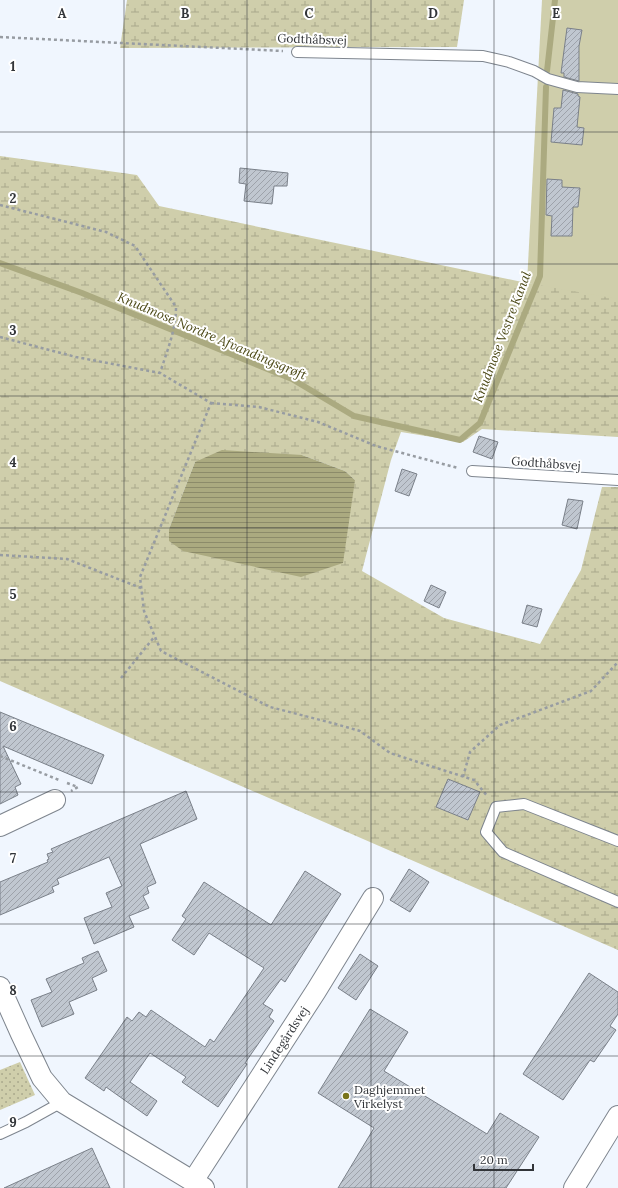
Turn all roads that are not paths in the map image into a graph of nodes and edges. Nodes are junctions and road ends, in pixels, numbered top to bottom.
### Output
1 (297, 52) road end
2 (618, 89) edge
3 (472, 471) road end
4 (618, 480) edge
5 (55, 800) road end
6 (0, 826) edge
7 (618, 841) edge
8 (373, 898) dead end
9 (618, 902) edge
10 (0, 986) edge
11 (62, 1102) junction
12 (618, 1116) edge
13 (0, 1134) edge
14 (199, 1184) edge
15 (574, 1188) edge

1 - 2 lane, Godthåbsvej
3 - 4 lane, Godthåbsvej
5 - 6 street
7 - 9 lane
8 - 14 street, Lindegårdsvej
10 - 11 street, Lindegårdsvej
11 - 13 lane
11 - 14 street, Lindegårdsvej
12 - 15 street

